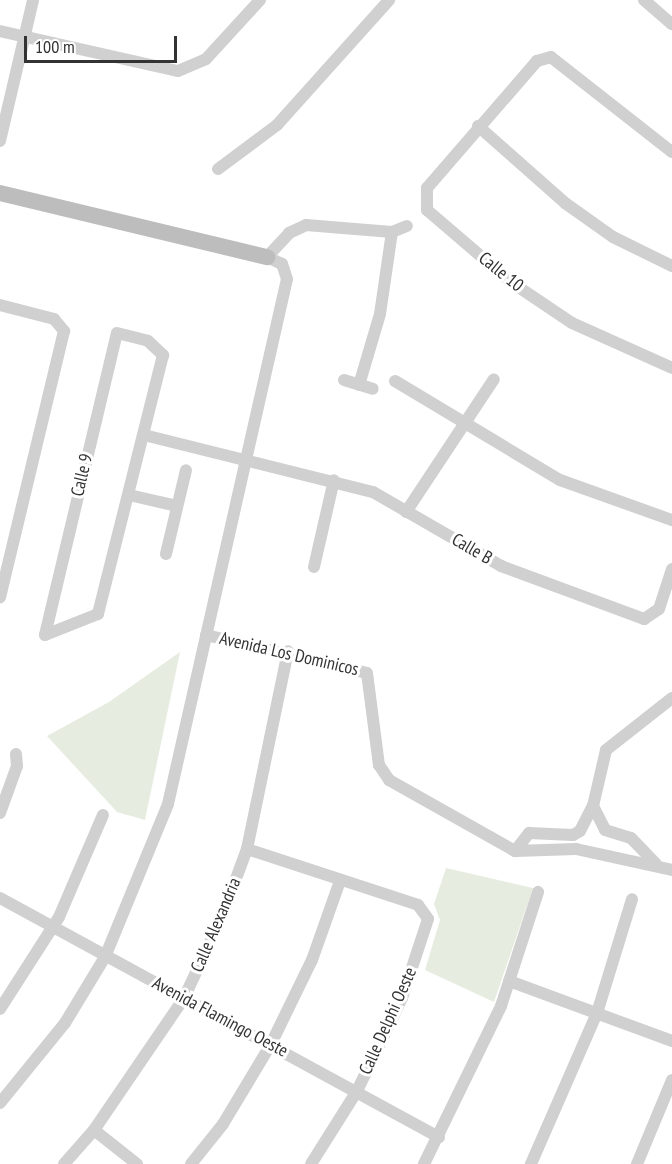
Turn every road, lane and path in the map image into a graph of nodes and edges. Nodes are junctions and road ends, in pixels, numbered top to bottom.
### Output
1 (33, 0) edge
2 (388, 0) edge
3 (644, 0) edge
4 (254, 2) edge
5 (672, 24) edge
6 (0, 31) edge
7 (24, 37) junction
8 (3, 115) edge
9 (478, 126) junction
10 (0, 141) edge
11 (672, 152) edge
12 (218, 170) dead end
13 (0, 193) edge
14 (407, 226) dead end
15 (392, 231) junction
16 (267, 257) junction
17 (672, 266) edge
18 (0, 306) edge
19 (672, 368) edge
20 (494, 379) dead end
21 (344, 380) dead end
22 (395, 381) dead end
23 (359, 385) junction
24 (373, 390) dead end
25 (464, 426) junction
26 (144, 435) junction
27 (245, 459) junction
28 (186, 470) dead end
29 (334, 480) junction
30 (129, 495) junction
31 (177, 506) junction
32 (406, 512) junction
33 (672, 520) edge
34 (166, 554) dead end
35 (314, 567) dead end
36 (672, 569) edge
37 (0, 597) edge
38 (206, 635) junction
39 (288, 651) junction
40 (672, 698) edge
41 (16, 754) dead end
42 (593, 806) junction
43 (0, 813) edge
44 (103, 815) dead end
45 (247, 849) junction
46 (515, 850) junction
47 (656, 864) junction
48 (672, 870) edge
49 (340, 881) junction
50 (538, 892) dead end
51 (0, 898) edge
52 (632, 899) dead end
53 (53, 927) junction
54 (105, 957) junction
55 (509, 981) junction
56 (184, 998) junction
57 (1, 1006) edge
58 (597, 1013) junction
59 (672, 1041) edge
60 (271, 1044) junction
61 (672, 1080) edge
62 (357, 1091) junction
63 (0, 1103) edge
64 (94, 1130) junction
65 (439, 1137) junction
66 (64, 1164) edge
67 (137, 1164) edge
68 (191, 1164) edge
69 (311, 1164) edge
70 (424, 1164) edge
71 (531, 1164) edge
72 (637, 1164) edge

1 - 7 street
2 - 12 street
3 - 5 street
4 - 7 street
6 - 7 street
7 - 8 street
8 - 10 street
9 - 11 street, Calle 10
9 - 17 street
9 - 19 street, Calle 10
13 - 16 street
14 - 15 street
15 - 16 street
15 - 23 street
16 - 27 street
18 - 37 street
20 - 25 street
21 - 23 street
22 - 25 street
23 - 24 street
25 - 32 street
25 - 33 street
26 - 27 street
26 - 30 street, Calle 9
26 - 30 street, Calle 9
27 - 29 street, Calle B
27 - 38 street
28 - 31 street
29 - 32 street, Calle B
29 - 35 street
30 - 31 street
31 - 34 street
32 - 36 street, Calle B
38 - 39 street, Avenida Los Dominicos
38 - 54 street, Avenida Los Dominicos
39 - 45 street, Calle Alexandria
39 - 46 street, Avenida Los Dominicos
40 - 42 street
41 - 43 street
42 - 46 street
42 - 47 street
44 - 53 street
45 - 49 street, Calle Delphi Oeste
45 - 56 street, Calle Alexandria
46 - 47 street, Avenida Los Dominicos
47 - 48 street, Avenida Los Dominicos
49 - 60 street
49 - 62 street, Calle Delphi Oeste
50 - 55 street
51 - 53 street, Avenida Flamingo Oeste
52 - 58 street
53 - 54 street, Avenida Flamingo Oeste
53 - 57 street
54 - 56 street, Avenida Flamingo Oeste
54 - 63 street, Avenida Los Dominicos
55 - 58 street
55 - 65 street
56 - 60 street, Avenida Flamingo Oeste
56 - 64 street, Calle Alexandria
58 - 59 street
58 - 71 street
60 - 62 street, Avenida Flamingo Oeste
60 - 68 street
61 - 72 street
62 - 65 street, Avenida Flamingo Oeste
62 - 69 street, Calle Delphi Oeste
64 - 66 street, Calle Alexandria
64 - 67 street
65 - 70 street

